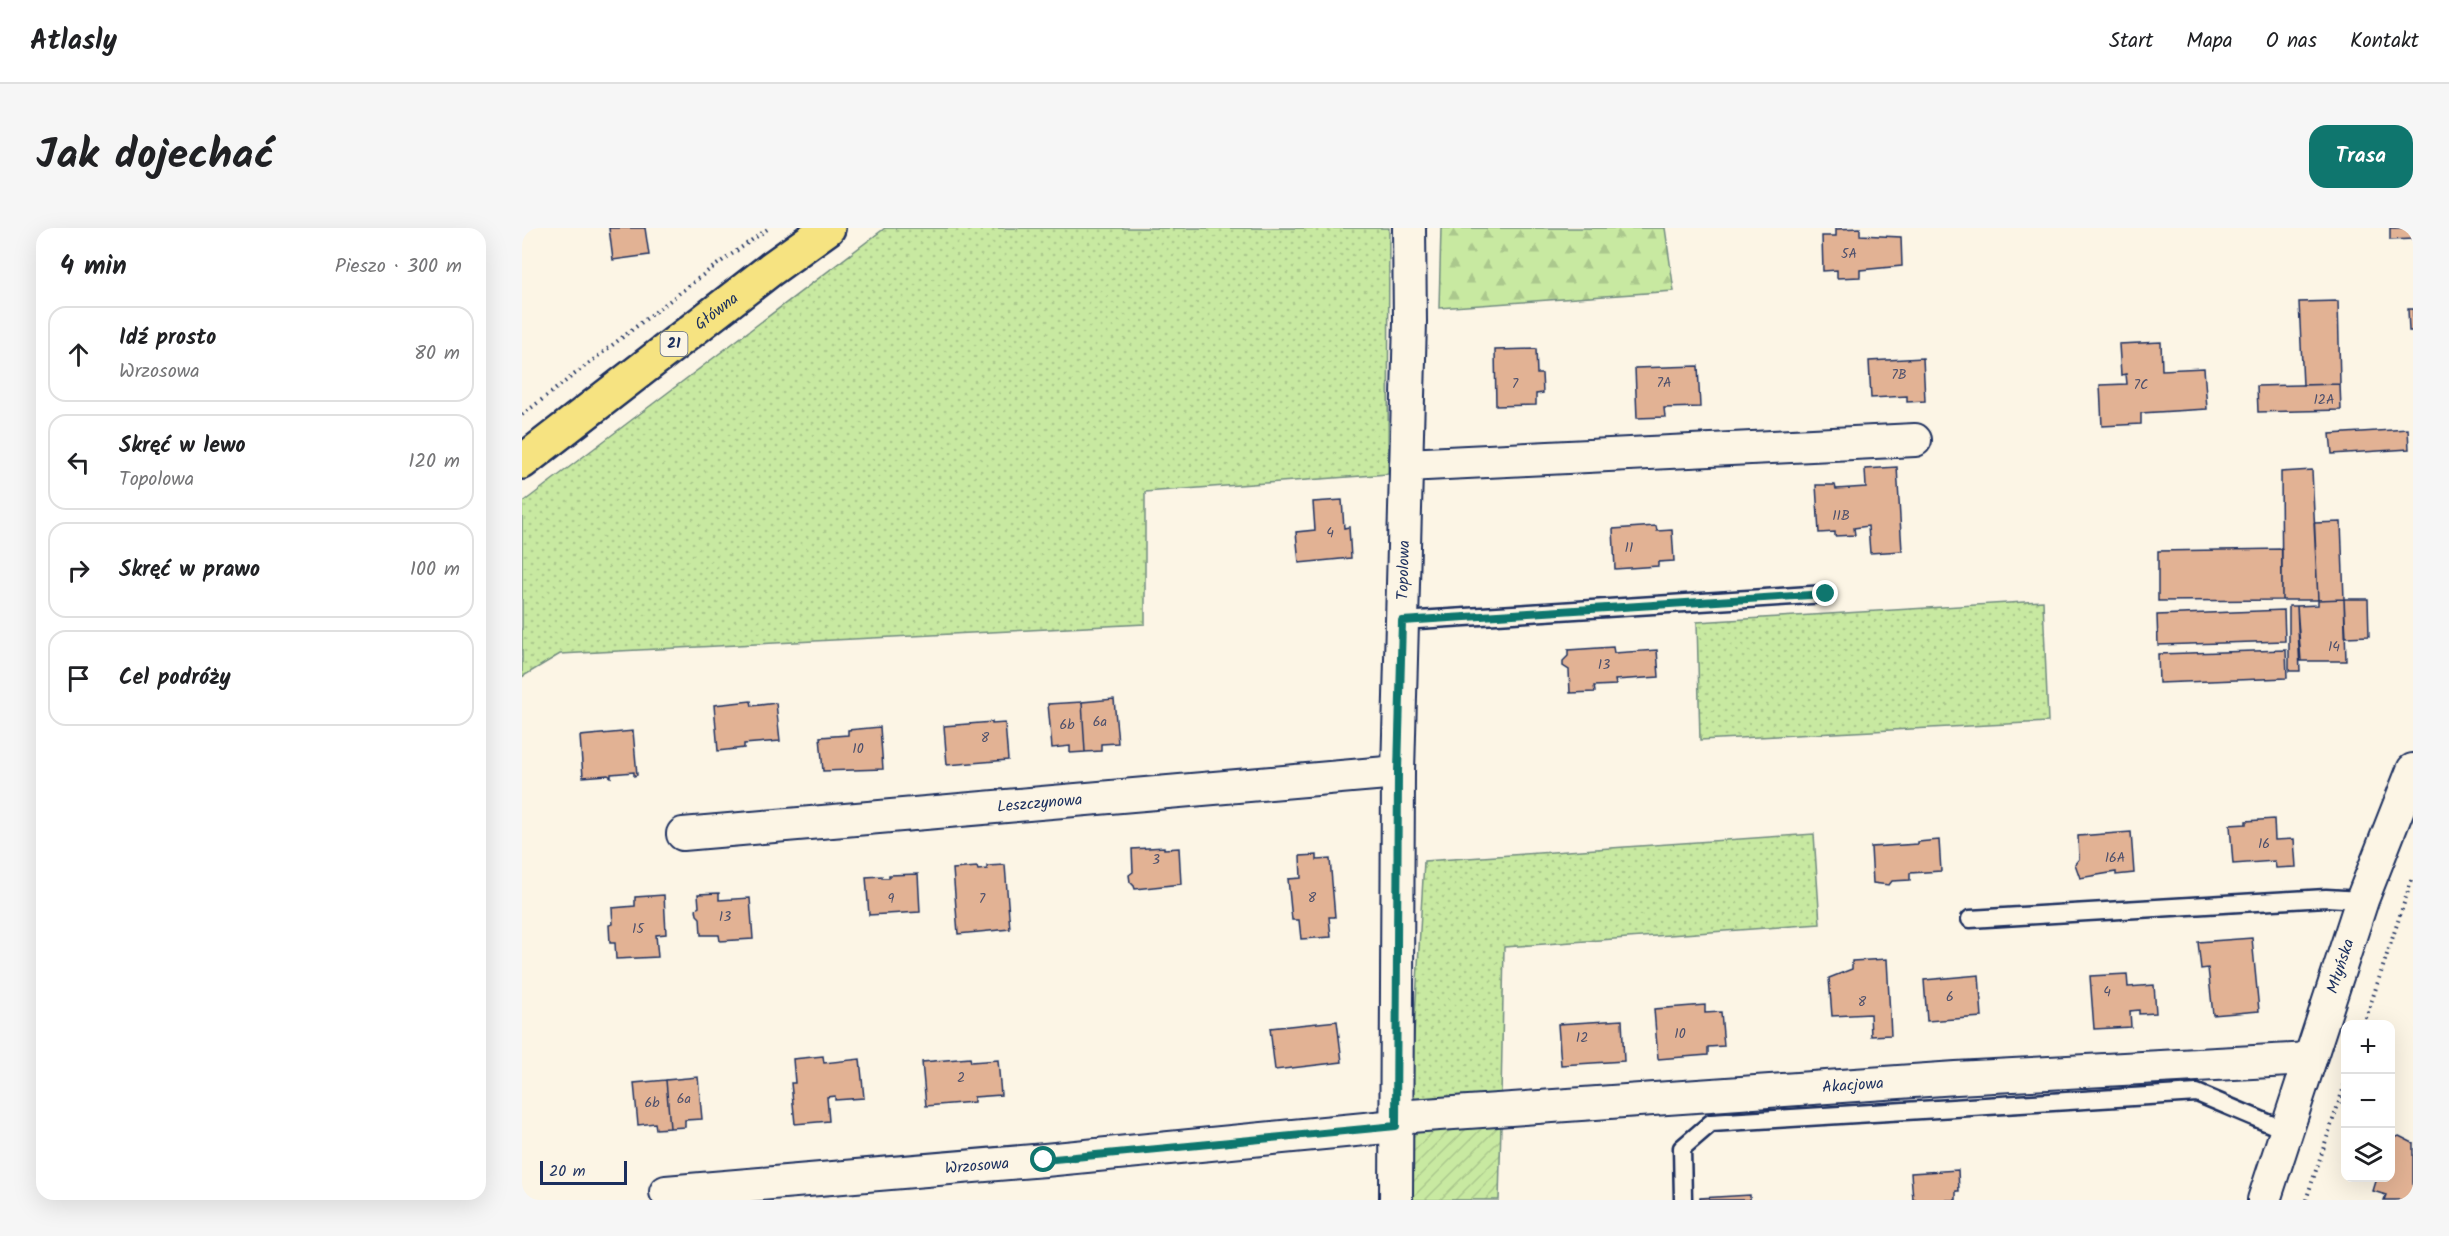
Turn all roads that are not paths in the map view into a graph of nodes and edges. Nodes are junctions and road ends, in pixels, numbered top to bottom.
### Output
1 (828, 228) edge
2 (1409, 228) edge
3 (1915, 440) dead end
4 (522, 462) edge
5 (1406, 465) junction
6 (1826, 594) dead end
7 (1402, 621) junction
8 (2413, 770) edge
9 (1398, 772) junction
10 (683, 834) dead end
11 (2362, 900) junction
12 (1970, 919) dead end
13 (2310, 1059) junction
14 (1396, 1121) junction
15 (2287, 1131) junction
16 (666, 1192) dead end
17 (1396, 1200) edge
18 (1683, 1200) edge
19 (2264, 1200) edge

1 - 4 main road, Główna / 21
2 - 5 street, Topolowa
3 - 5 street
5 - 7 street, Topolowa
6 - 7 lane
7 - 9 street, Topolowa
8 - 11 street, Młyńska
9 - 10 street, Leszczynowa
9 - 14 street, Topolowa
11 - 12 lane
11 - 13 street, Młyńska
13 - 14 street, Akacjowa
13 - 15 street, Młyńska
14 - 16 street, Wrzosowa
14 - 17 street, Topolowa
15 - 18 lane
15 - 19 street, Młyńska

